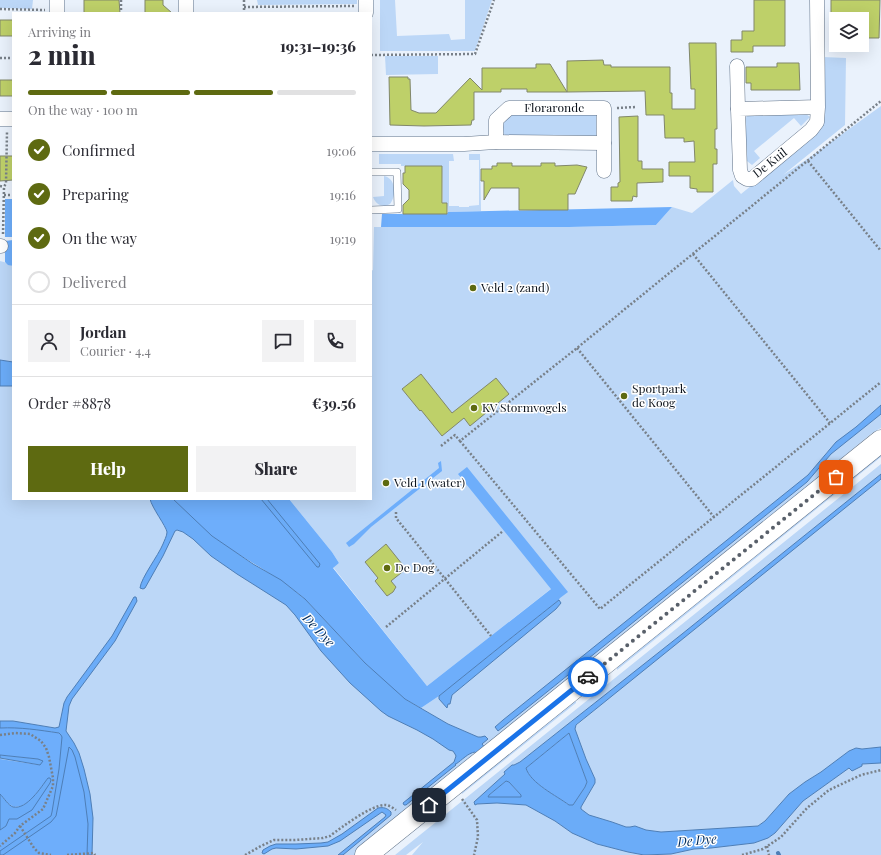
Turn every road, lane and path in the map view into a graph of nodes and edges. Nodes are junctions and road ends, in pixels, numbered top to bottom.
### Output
1 (121, 0) edge
2 (186, 0) edge
3 (244, 0) edge
4 (494, 0) edge
5 (817, 0) edge
6 (363, 6) edge
7 (244, 7) junction
8 (57, 8) edge
9 (0, 9) edge
10 (121, 12) edge
11 (186, 12) edge
12 (244, 12) edge
13 (372, 55) edge
14 (0, 58) edge
15 (12, 58) edge
16 (737, 66) dead end
17 (881, 101) edge
18 (636, 107) dead end
19 (818, 107) junction
20 (604, 108) junction
21 (738, 109) junction
22 (7, 119) edge
23 (496, 142) junction
24 (604, 143) junction
25 (372, 144) edge
26 (808, 161) junction
27 (604, 171) dead end
28 (372, 172) edge
29 (0, 186) edge
30 (4, 187) junction
31 (4, 195) junction
32 (12, 195) edge
33 (372, 210) edge
34 (1, 243) edge
35 (881, 251) edge
36 (692, 254) junction
37 (577, 348) junction
38 (881, 382) edge
39 (830, 423) junction
40 (460, 441) junction
41 (881, 441) edge
42 (441, 446) dead end
43 (396, 512) dead end
44 (714, 517) junction
45 (503, 531) dead end
46 (445, 578) junction
47 (386, 627) dead end
48 (491, 636) dead end
49 (0, 735) edge
50 (881, 770) edge
51 (452, 787) junction
52 (407, 823) junction
53 (20, 826) junction
54 (0, 846) edge
55 (767, 846) junction
56 (94, 854) edge
57 (51, 855) edge
58 (67, 855) edge
59 (245, 855) edge
60 (366, 855) edge
61 (474, 855) edge
62 (742, 855) edge
63 (769, 855) edge

1 - 10 path
2 - 11 street
3 - 7 path
4 - 13 path
5 - 19 street, De Kuil
6 - 7 path
7 - 12 path
8 - 9 path
14 - 15 path
16 - 21 street, De Kuil
17 - 26 path
18 - 20 path
19 - 21 street
19 - 21 street, De Kuil
20 - 23 street, Floraronde
20 - 24 street
22 - 30 path
23 - 24 street
23 - 25 street
24 - 27 street
26 - 35 path
26 - 36 path
28 - 33 lane
29 - 30 path
30 - 31 path
31 - 32 path
31 - 34 path
36 - 37 path
36 - 39 path
37 - 40 path
37 - 44 path
38 - 39 path
39 - 44 path
40 - 42 path
40 - 44 path
41 - 51 main road
43 - 46 path
45 - 46 path
46 - 47 path
46 - 48 path
49 - 53 path
50 - 55 path
51 - 52 main road
51 - 61 path
52 - 59 path
52 - 60 main road
53 - 54 path
53 - 57 path
55 - 62 path
55 - 63 path
56 - 58 path

